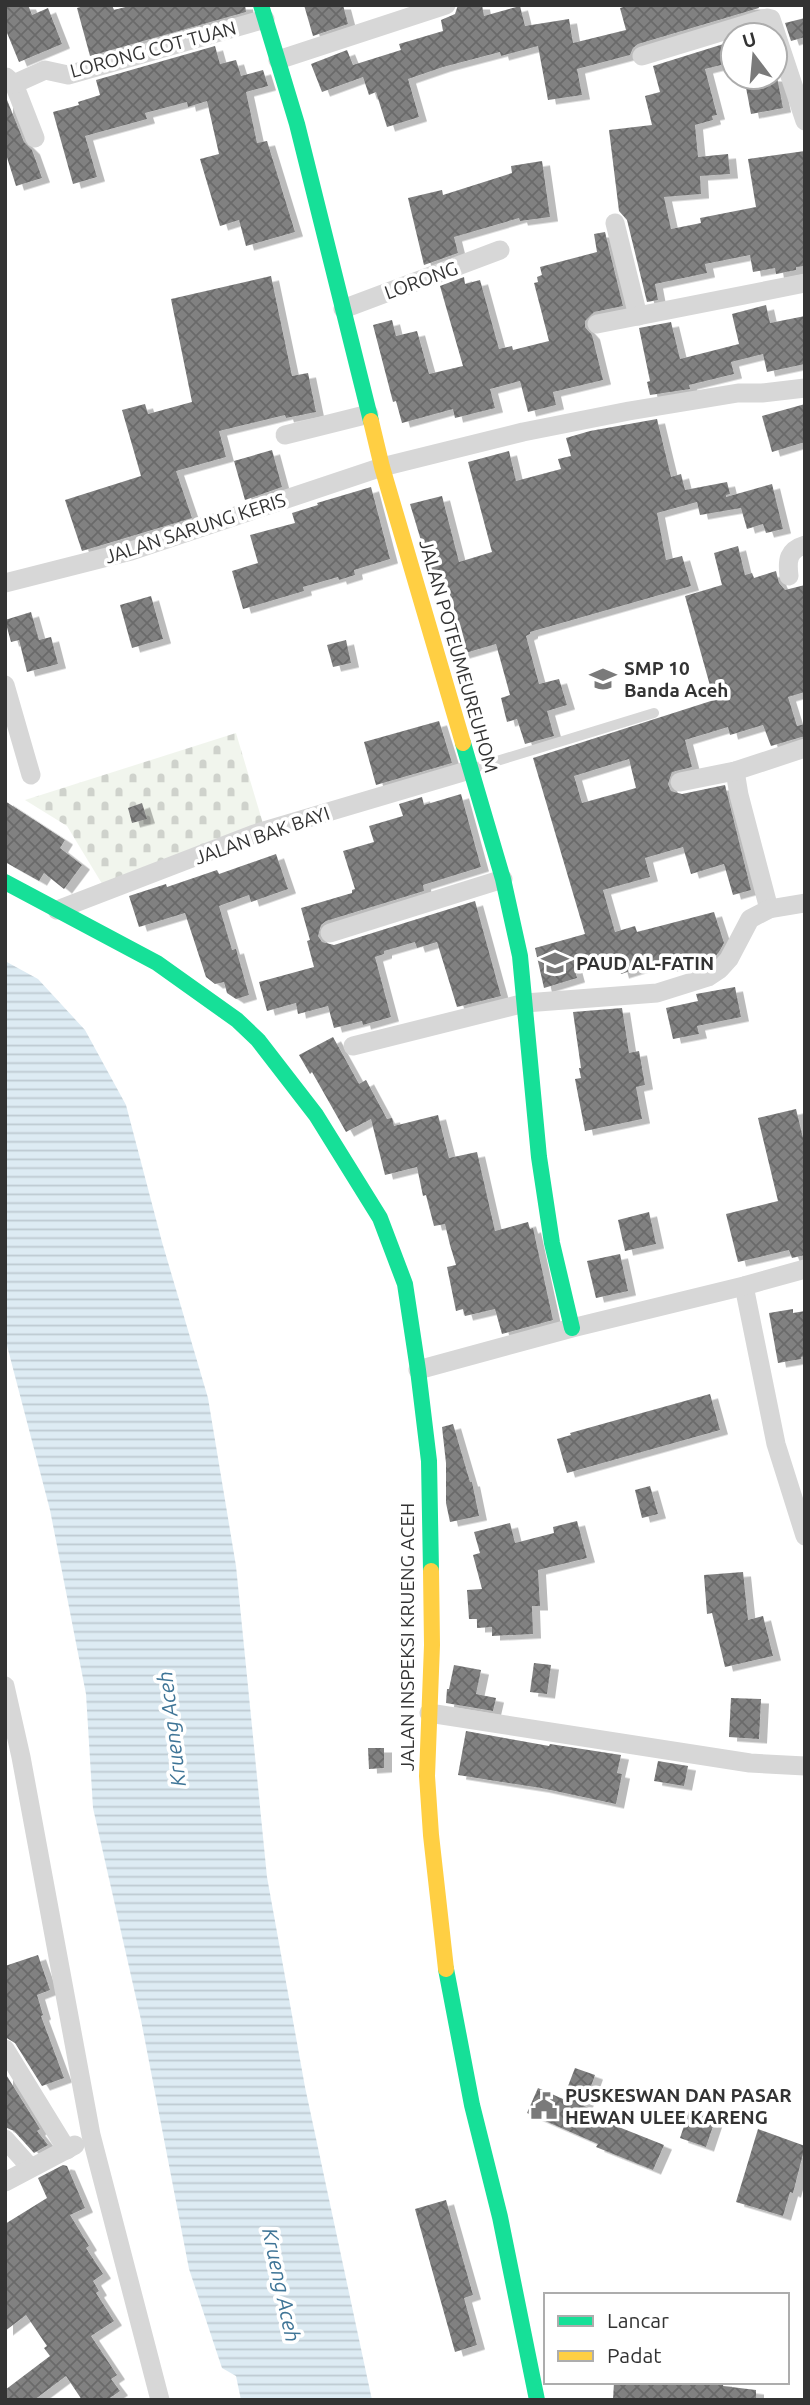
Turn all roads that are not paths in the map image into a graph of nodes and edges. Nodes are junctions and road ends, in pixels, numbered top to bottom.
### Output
1 (446, 5) edge
2 (263, 12) edge
3 (642, 56) dead end
4 (278, 60) junction
5 (10, 80) edge
6 (805, 121) edge
7 (35, 138) dead end
8 (615, 223) dead end
9 (500, 250) dead end
10 (805, 283) edge
11 (343, 309) junction
12 (638, 316) junction
13 (597, 324) dead end
14 (805, 388) edge
15 (369, 414) junction
16 (285, 435) dead end
17 (382, 467) junction
18 (805, 545) edge
19 (789, 576) dead end
20 (5, 583) edge
21 (5, 685) edge
22 (654, 713) dead end
23 (805, 748) edge
24 (470, 769) junction
25 (735, 771) junction
26 (31, 775) dead end
27 (680, 782) dead end
28 (503, 879) junction
29 (5, 882) edge
30 (805, 903) edge
31 (769, 909) junction
32 (57, 910) junction
33 (330, 933) dead end
34 (525, 1003) junction
35 (353, 1046) dead end
36 (805, 1269) edge
37 (744, 1286) junction
38 (572, 1328) junction
39 (418, 1370) junction
40 (805, 1536) edge
41 (5, 1686) edge
42 (429, 1713) junction
43 (13, 1759) edge
44 (805, 1766) edge
45 (5, 2049) edge
46 (91, 2135) junction
47 (5, 2138) edge
48 (67, 2150) junction
49 (30, 2168) junction
50 (5, 2182) edge
51 (160, 2400) edge
52 (537, 2400) edge

1 - 4 street
2 - 4 street, JALAN POTEUMEUREUHOM
2 - 5 street, LORONG COT TUAN
3 - 6 street
4 - 11 street, JALAN POTEUMEUREUHOM
5 - 7 street
8 - 12 street
9 - 11 street, LORONG
10 - 12 street
11 - 15 street, JALAN POTEUMEUREUHOM
12 - 13 street
14 - 17 street, JALAN SARUNG KERIS
15 - 16 street
15 - 17 street, JALAN POTEUMEUREUHOM
17 - 20 street, JALAN SARUNG KERIS
17 - 24 street, JALAN POTEUMEUREUHOM
18 - 19 street
21 - 26 street
22 - 24 lane
23 - 25 street
24 - 28 street, JALAN POTEUMEUREUHOM
24 - 32 street, JALAN BAK BAYI
25 - 27 street
25 - 31 street
28 - 33 street
28 - 34 street, JALAN POTEUMEUREUHOM
29 - 32 street, JALAN INSPEKSI KRUENG ACEH
30 - 31 street
31 - 34 street
32 - 39 street, JALAN INSPEKSI KRUENG ACEH
34 - 35 street
34 - 38 street, JALAN POTEUMEUREUHOM
36 - 37 street
37 - 38 street
37 - 40 street
38 - 39 street
39 - 42 street, JALAN INSPEKSI KRUENG ACEH
41 - 43 street
42 - 44 street
42 - 52 street, JALAN INSPEKSI KRUENG ACEH
43 - 46 street
45 - 48 street
46 - 48 street
46 - 51 street
47 - 49 street
48 - 49 street
49 - 50 street

